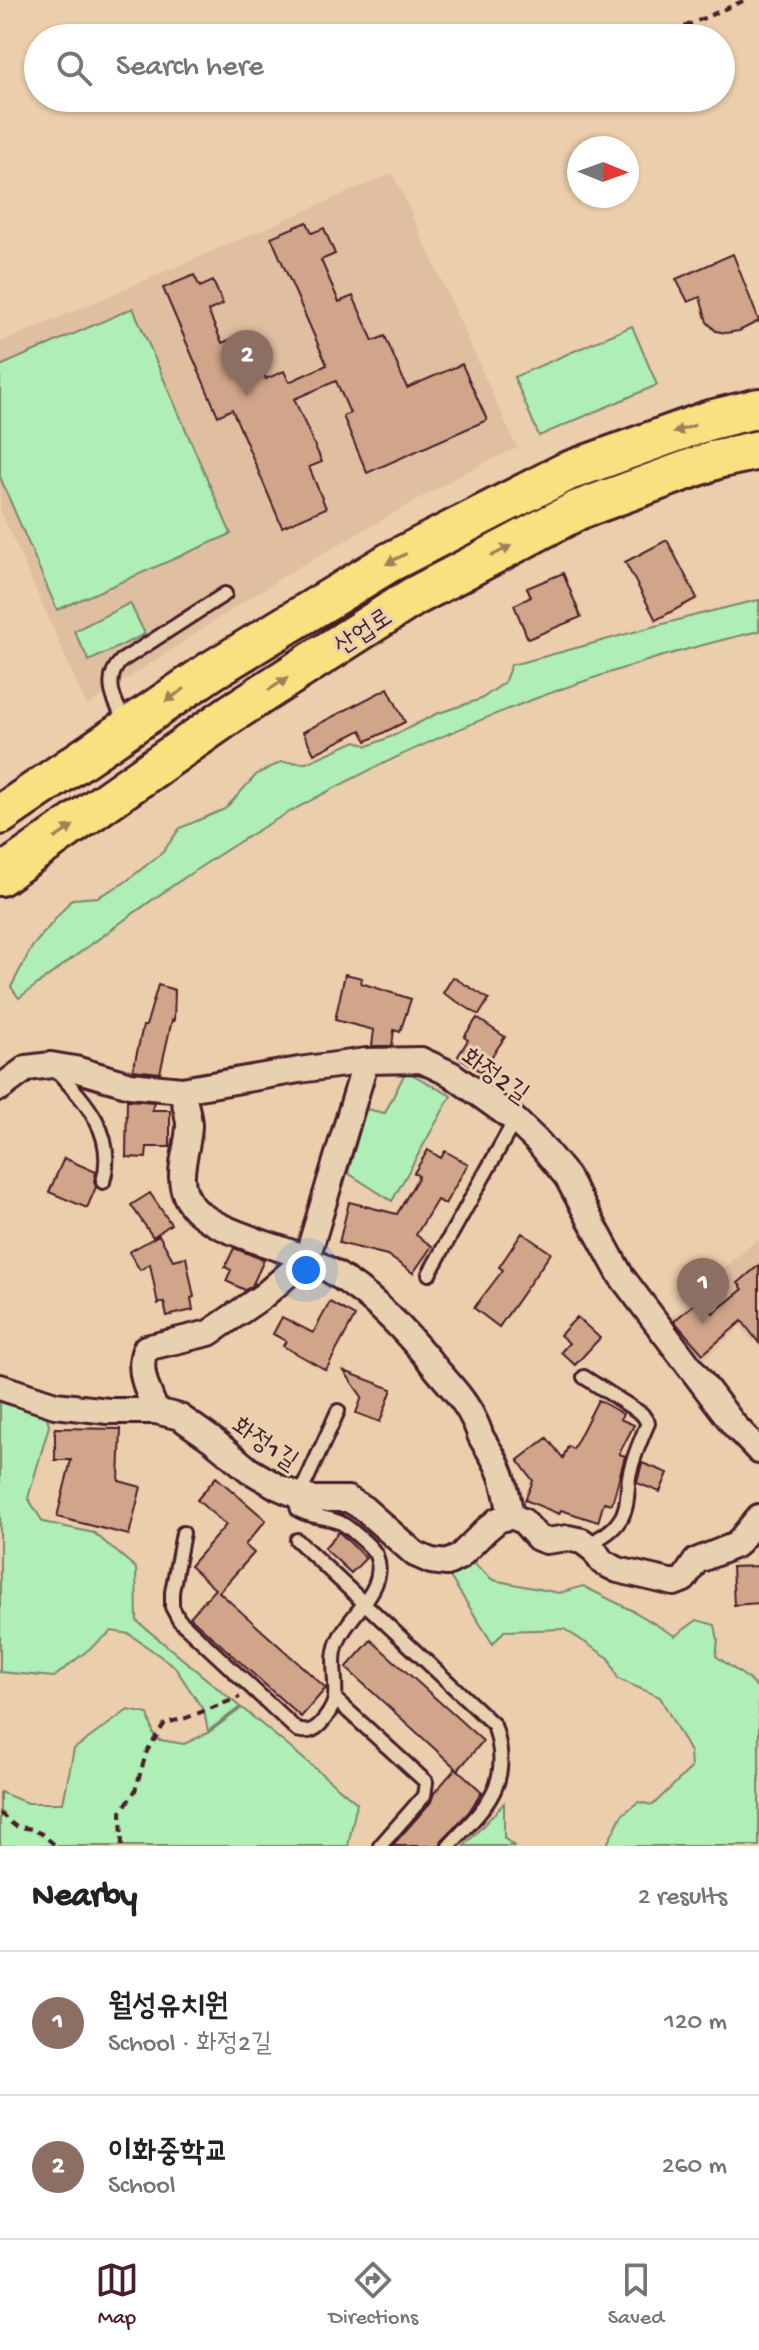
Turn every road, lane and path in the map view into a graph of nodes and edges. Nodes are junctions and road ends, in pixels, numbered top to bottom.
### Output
1 (745, 0) edge
2 (691, 24) edge
3 (759, 408) edge
4 (759, 450) edge
5 (225, 594) dead end
6 (128, 728) junction
7 (0, 815) edge
8 (0, 876) edge
9 (366, 1061) junction
10 (51, 1065) junction
11 (0, 1088) edge
12 (182, 1090) junction
13 (515, 1120) junction
14 (103, 1182) dead end
15 (307, 1258) junction
16 (429, 1274) dead end
17 (584, 1377) dead end
18 (0, 1387) edge
19 (156, 1411) junction
20 (338, 1411) dead end
21 (759, 1451) edge
22 (299, 1496) junction
23 (511, 1516) junction
24 (759, 1517) edge
25 (183, 1533) dead end
26 (297, 1540) dead end
27 (588, 1545) junction
28 (365, 1604) junction
29 (253, 1689) junction
30 (335, 1699) junction
31 (0, 1813) edge
32 (56, 1846) edge
33 (122, 1846) edge
34 (380, 1846) edge
35 (449, 1846) edge

1 - 2 path
3 -> 6 main road, 산업로
8 -> 4 main road, 산업로
5 - 6 lane
6 - 7 main road, 산업로
9 - 12 street, 화정2길
9 - 13 street, 화정2길
9 - 15 street
10 - 11 street
10 - 12 street, 화정2길
10 - 14 lane
12 - 15 street
13 - 16 lane
13 - 21 street, 화정2길
15 - 19 street
15 - 23 street
17 - 27 lane
18 - 19 street, 화정1길
19 - 22 street, 화정1길
20 - 22 lane
22 - 23 street, 화정1길
22 - 28 lane
23 - 27 street
24 - 27 street
25 - 29 lane
26 - 28 lane
28 - 30 lane
28 - 35 lane
29 - 30 lane
29 - 33 path
30 - 34 lane
31 - 32 path

